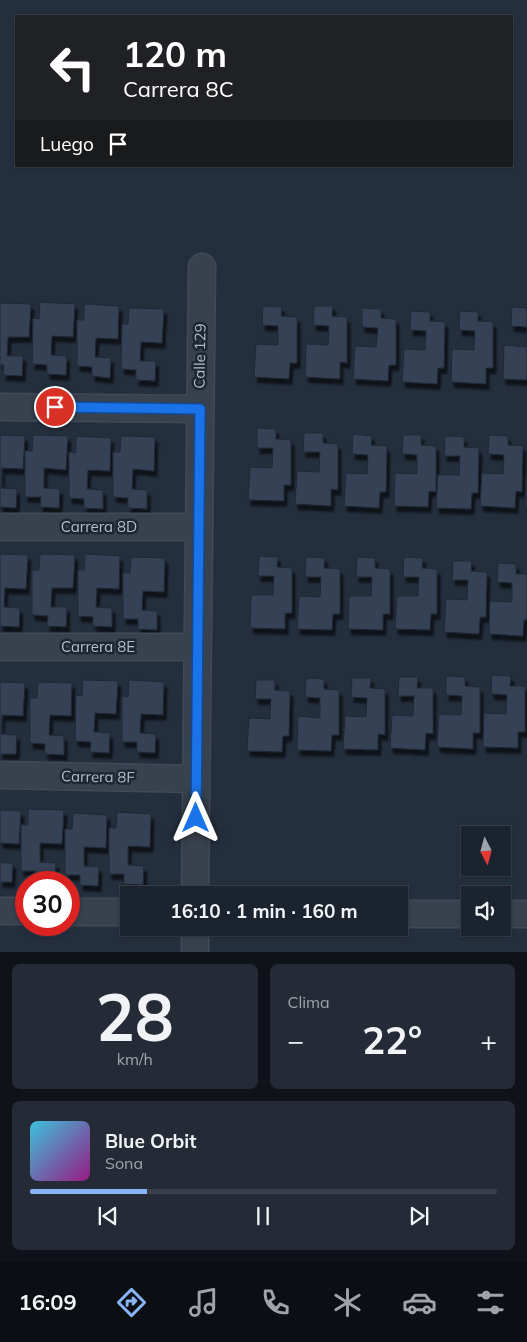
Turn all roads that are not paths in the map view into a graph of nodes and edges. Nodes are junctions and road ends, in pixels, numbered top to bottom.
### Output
1 (202, 267) dead end
2 (0, 406) edge
3 (200, 409) junction
4 (0, 526) edge
5 (199, 527) junction
6 (197, 646) junction
7 (0, 647) edge
8 (0, 775) edge
9 (196, 779) junction
10 (196, 886) edge
11 (0, 911) edge
12 (15, 911) edge
13 (80, 912) edge
14 (120, 912) edge
15 (408, 914) edge
16 (461, 914) edge
17 (511, 914) edge
18 (527, 914) edge
19 (195, 936) edge
20 (195, 952) edge

1 - 3 street, Calle 129
2 - 3 street
3 - 5 street, Calle 129
4 - 5 street, Carrera 8D
5 - 6 street, Calle 129
6 - 7 street, Carrera 8E
6 - 9 street, Calle 129
8 - 9 street, Carrera 8F
9 - 10 street, Calle 129
11 - 12 street
13 - 14 street
15 - 16 street
17 - 18 street
19 - 20 street

